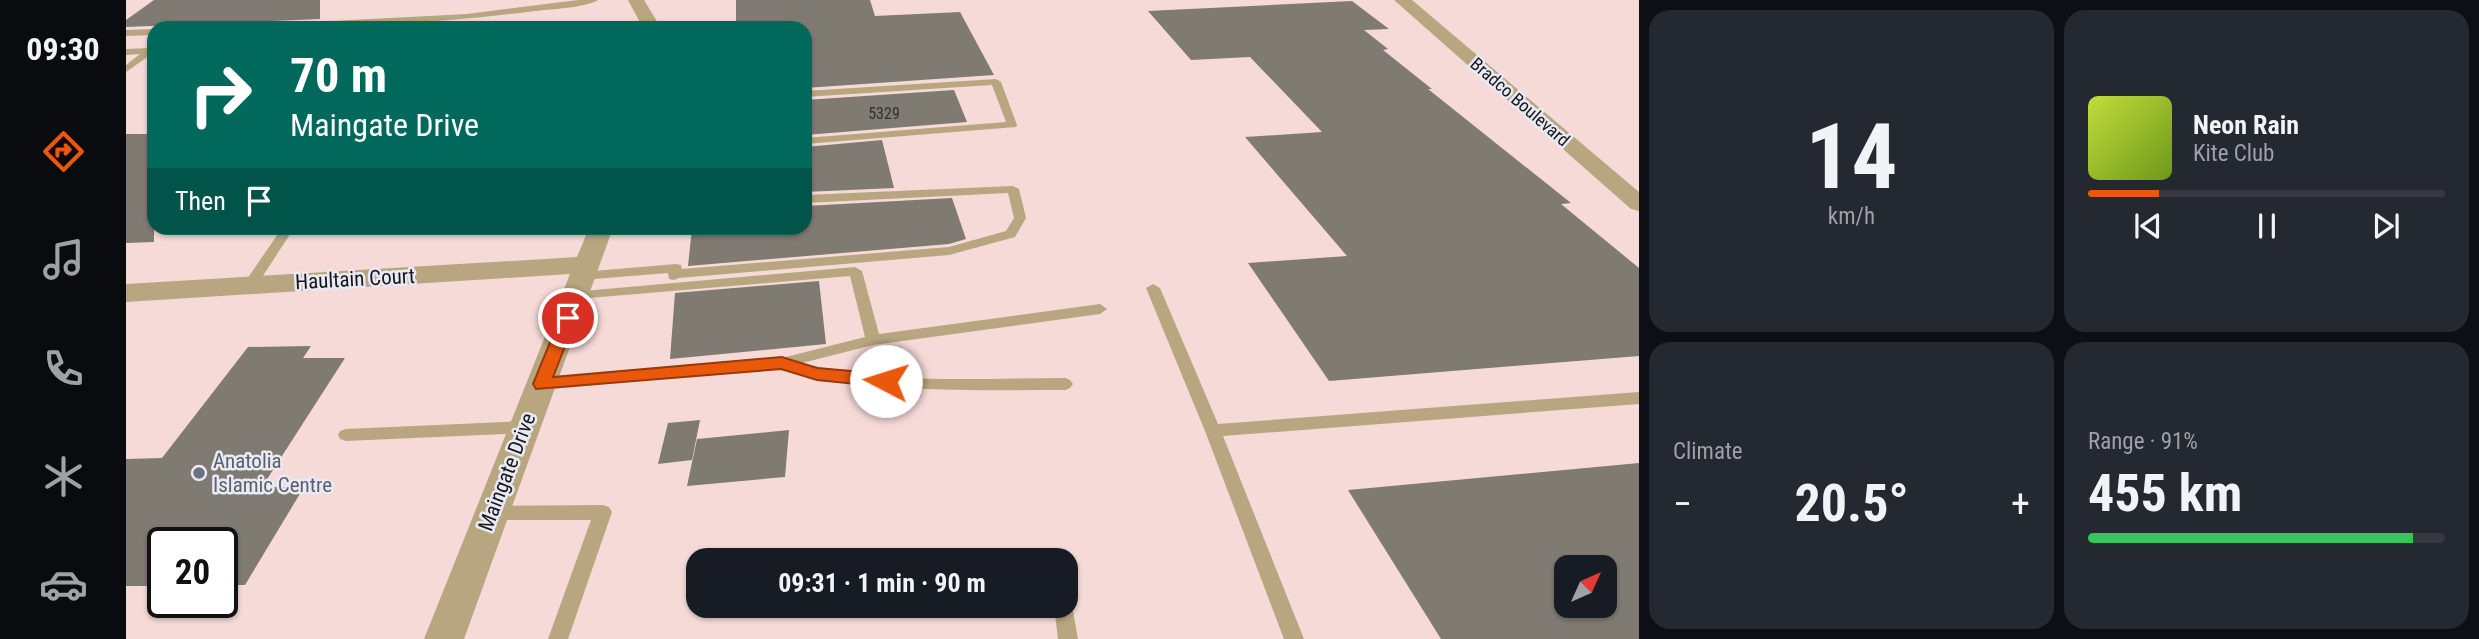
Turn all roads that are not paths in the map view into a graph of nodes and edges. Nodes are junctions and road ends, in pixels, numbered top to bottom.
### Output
1 (594, 0) edge
2 (636, 0) edge
3 (1402, 0) edge
4 (435, 21) edge
5 (648, 21) edge
6 (147, 32) edge
7 (126, 33) edge
8 (147, 51) edge
9 (126, 52) edge
10 (147, 53) edge
11 (126, 69) edge
12 (812, 94) edge
13 (812, 140) edge
14 (812, 199) edge
15 (1639, 204) edge
16 (283, 235) edge
17 (598, 235) edge
18 (581, 279) junction
19 (672, 280) junction
20 (250, 285) junction
21 (1153, 288) dead end
22 (126, 293) edge
23 (1100, 309) dead end
24 (873, 340) junction
25 (782, 363) junction
26 (542, 384) junction
27 (1065, 384) dead end
28 (1639, 398) edge
29 (524, 428) junction
30 (1213, 431) junction
31 (346, 435) dead end
32 (491, 513) junction
33 (1065, 618) edge
34 (444, 639) edge
35 (558, 639) edge
36 (1068, 639) edge
37 (1294, 639) edge

1 - 4 lane
2 - 5 street
3 - 15 street, Bradco Boulevard
6 - 7 lane
8 - 9 lane
10 - 11 lane
12 - 13 lane
14 - 19 lane
16 - 20 lane
17 - 18 street, Maingate Drive
18 - 19 lane
18 - 19 lane
18 - 20 street, Haultain Court
18 - 26 street, Maingate Drive
19 - 24 lane
20 - 22 street, Haultain Court
21 - 30 lane
23 - 24 lane
24 - 25 lane
25 - 26 lane
25 - 27 lane
26 - 29 street, Maingate Drive
28 - 30 lane
29 - 31 lane
29 - 32 street, Maingate Drive
30 - 37 lane
32 - 34 street, Maingate Drive
32 - 35 lane
33 - 36 lane

